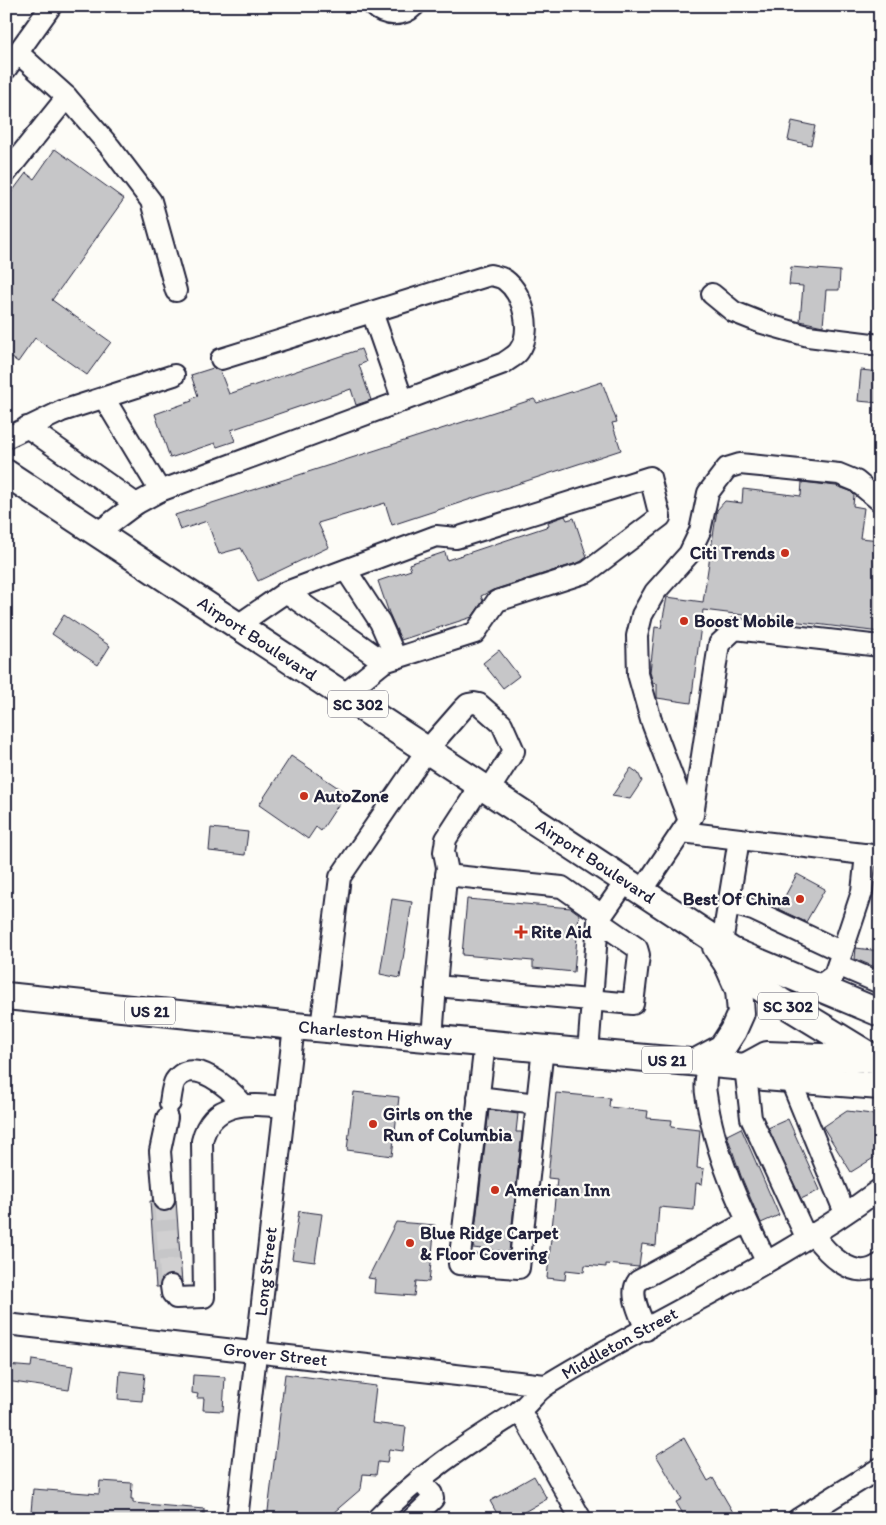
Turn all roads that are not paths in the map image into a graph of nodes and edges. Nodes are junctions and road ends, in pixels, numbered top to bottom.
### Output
1 (51, 6) edge
2 (374, 6) edge
3 (414, 6) edge
4 (12, 61) edge
5 (67, 96) junction
6 (6, 173) edge
7 (176, 291) dead end
8 (712, 294) dead end
9 (372, 312) junction
10 (880, 345) edge
11 (221, 359) dead end
12 (174, 375) dead end
13 (104, 398) junction
14 (403, 402) junction
15 (27, 427) junction
16 (6, 438) edge
17 (6, 473) edge
18 (160, 491) junction
19 (880, 500) edge
20 (136, 504) junction
21 (97, 533) junction
22 (346, 570) junction
23 (286, 592) junction
24 (238, 625) junction
25 (880, 646) edge
26 (390, 660) junction
27 (344, 695) junction
28 (427, 750) junction
29 (485, 788) junction
30 (685, 827) junction
31 (739, 839) junction
32 (873, 855) edge
33 (446, 875) junction
34 (634, 886) junction
35 (728, 903) junction
36 (600, 918) junction
37 (719, 948) junction
38 (840, 958) junction
39 (880, 983) edge
40 (436, 986) junction
41 (820, 986) junction
42 (6, 996) edge
43 (592, 1001) junction
44 (880, 1012) edge
45 (294, 1026) junction
46 (321, 1028) junction
47 (432, 1038) junction
48 (485, 1043) junction
49 (543, 1048) junction
50 (588, 1053) junction
51 (878, 1060) edge
52 (702, 1063) junction
53 (745, 1067) junction
54 (790, 1079) junction
55 (880, 1086) edge
56 (478, 1098) junction
57 (244, 1104) junction
58 (537, 1104) junction
59 (285, 1107) junction
60 (880, 1189) edge
61 (164, 1200) tunnel mouth
62 (845, 1213) junction
63 (748, 1222) junction
64 (809, 1235) junction
65 (766, 1261) junction
66 (880, 1264) edge
67 (171, 1286) dead end
68 (6, 1324) edge
69 (646, 1330) junction
70 (257, 1351) junction
71 (545, 1385) junction
72 (520, 1410) junction
73 (880, 1468) edge
74 (419, 1480) junction
75 (381, 1517) edge
76 (237, 1519) edge
77 (412, 1519) edge
78 (581, 1519) edge
79 (798, 1519) edge

1 - 4 street
2 - 3 street
4 - 5 street
5 - 6 street
5 - 7 street
8 - 10 street
9 - 11 street
9 - 14 street
9 - 14 street
12 - 13 street
13 - 15 street
13 - 18 street
14 - 18 street
15 - 16 street
15 - 20 street
17 - 21 main road, Airport Boulevard / SC 302
18 - 20 street
19 - 30 street
20 - 21 street
21 - 24 main road, Airport Boulevard / SC 302
22 - 23 street
22 - 26 street
22 - 26 street
23 - 24 street
23 - 26 street
24 - 27 main road, Airport Boulevard / SC 302
25 - 30 street
26 - 27 street
27 - 28 main road, Airport Boulevard / SC 302
28 - 29 main road, Airport Boulevard / SC 302
28 - 29 street
28 - 46 street
29 - 33 street
29 - 34 main road, Airport Boulevard / SC 302
30 - 31 street
30 - 34 street
31 - 32 street
31 - 35 street
32 - 38 street
33 - 36 street
33 - 40 street
34 - 36 street
34 - 37 main road, Airport Boulevard / SC 302
35 - 37 street
35 - 38 street
36 - 43 street
36 - 43 street
37 - 41 main road, Airport Boulevard / SC 302
37 - 51 main road, Airport Boulevard / SC 302
37 - 52 main road
38 - 39 street
38 - 41 street
40 - 43 street
40 - 47 street
41 - 44 main road, Airport Boulevard / SC 302
42 - 45 main road, Charleston Highway / US 21
43 - 50 street
45 - 46 main road, Charleston Highway / US 21
45 - 59 street, Long Street
46 - 47 main road, Charleston Highway / US 21
47 - 48 main road, Charleston Highway / US 21
48 - 49 main road, Charleston Highway / US 21
48 - 56 street
49 - 50 main road, Charleston Highway / US 21
49 - 58 street
50 - 52 main road, Charleston Highway / US 21
51 - 53 main road
52 - 53 main road, Charleston Highway / US 21
52 - 63 street
53 - 54 main road, Charleston Highway / US 21
53 - 64 street
54 - 55 main road, Charleston Highway / US 21
54 - 62 street
56 - 58 street
56 - 58 street
57 - 59 street
57 - 61 street
57 - 67 street
59 - 70 street, Long Street
60 - 62 street, Middleton Street
62 - 64 street, Middleton Street
63 - 65 street
63 - 69 street
64 - 65 street, Middleton Street
64 - 66 street
65 - 69 street, Middleton Street
68 - 70 street, Grover Street
69 - 71 street, Middleton Street
70 - 71 street, Grover Street
70 - 76 street, Long Street
71 - 72 street, Middleton Street
72 - 74 street, Middleton Street
72 - 78 street
73 - 79 street
74 - 75 street, Middleton Street
74 - 77 street

